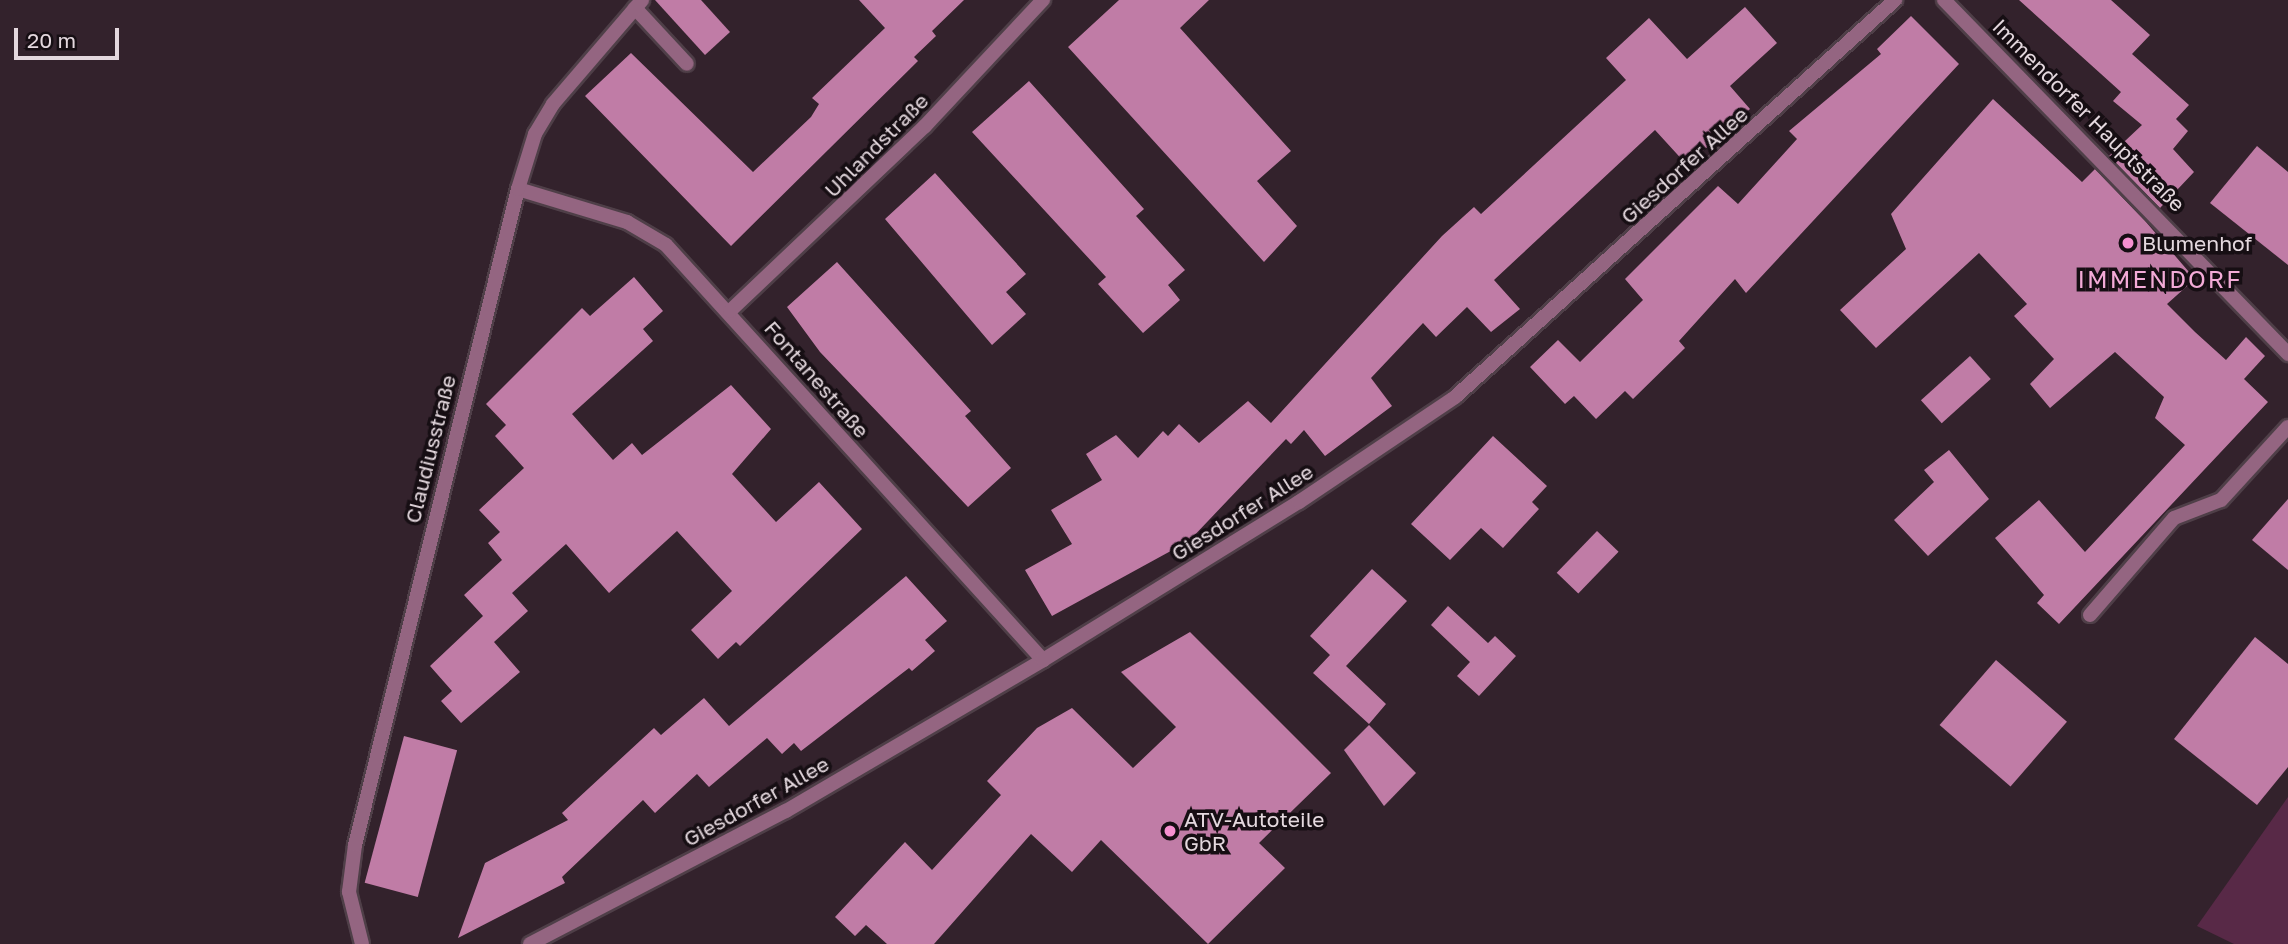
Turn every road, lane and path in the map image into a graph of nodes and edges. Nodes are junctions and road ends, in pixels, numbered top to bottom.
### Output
1 (1043, 0) edge
2 (1895, 0) edge
3 (1944, 0) edge
4 (638, 4) edge
5 (687, 64) dead end
6 (518, 189) junction
7 (730, 311) junction
8 (2288, 354) edge
9 (2288, 427) edge
10 (2090, 615) dead end
11 (1042, 660) junction
12 (362, 944) edge
13 (530, 944) edge

1 - 7 street, Uhlandstraße
2 - 11 street, Giesdorfer Allee
3 - 8 street, Immendorfer Hauptstraße
4 - 5 street
4 - 6 street, Claudiusstraße
6 - 7 street, Fontanestraße
6 - 12 street, Claudiusstraße
7 - 11 street, Fontanestraße
9 - 10 street
11 - 13 street, Giesdorfer Allee

